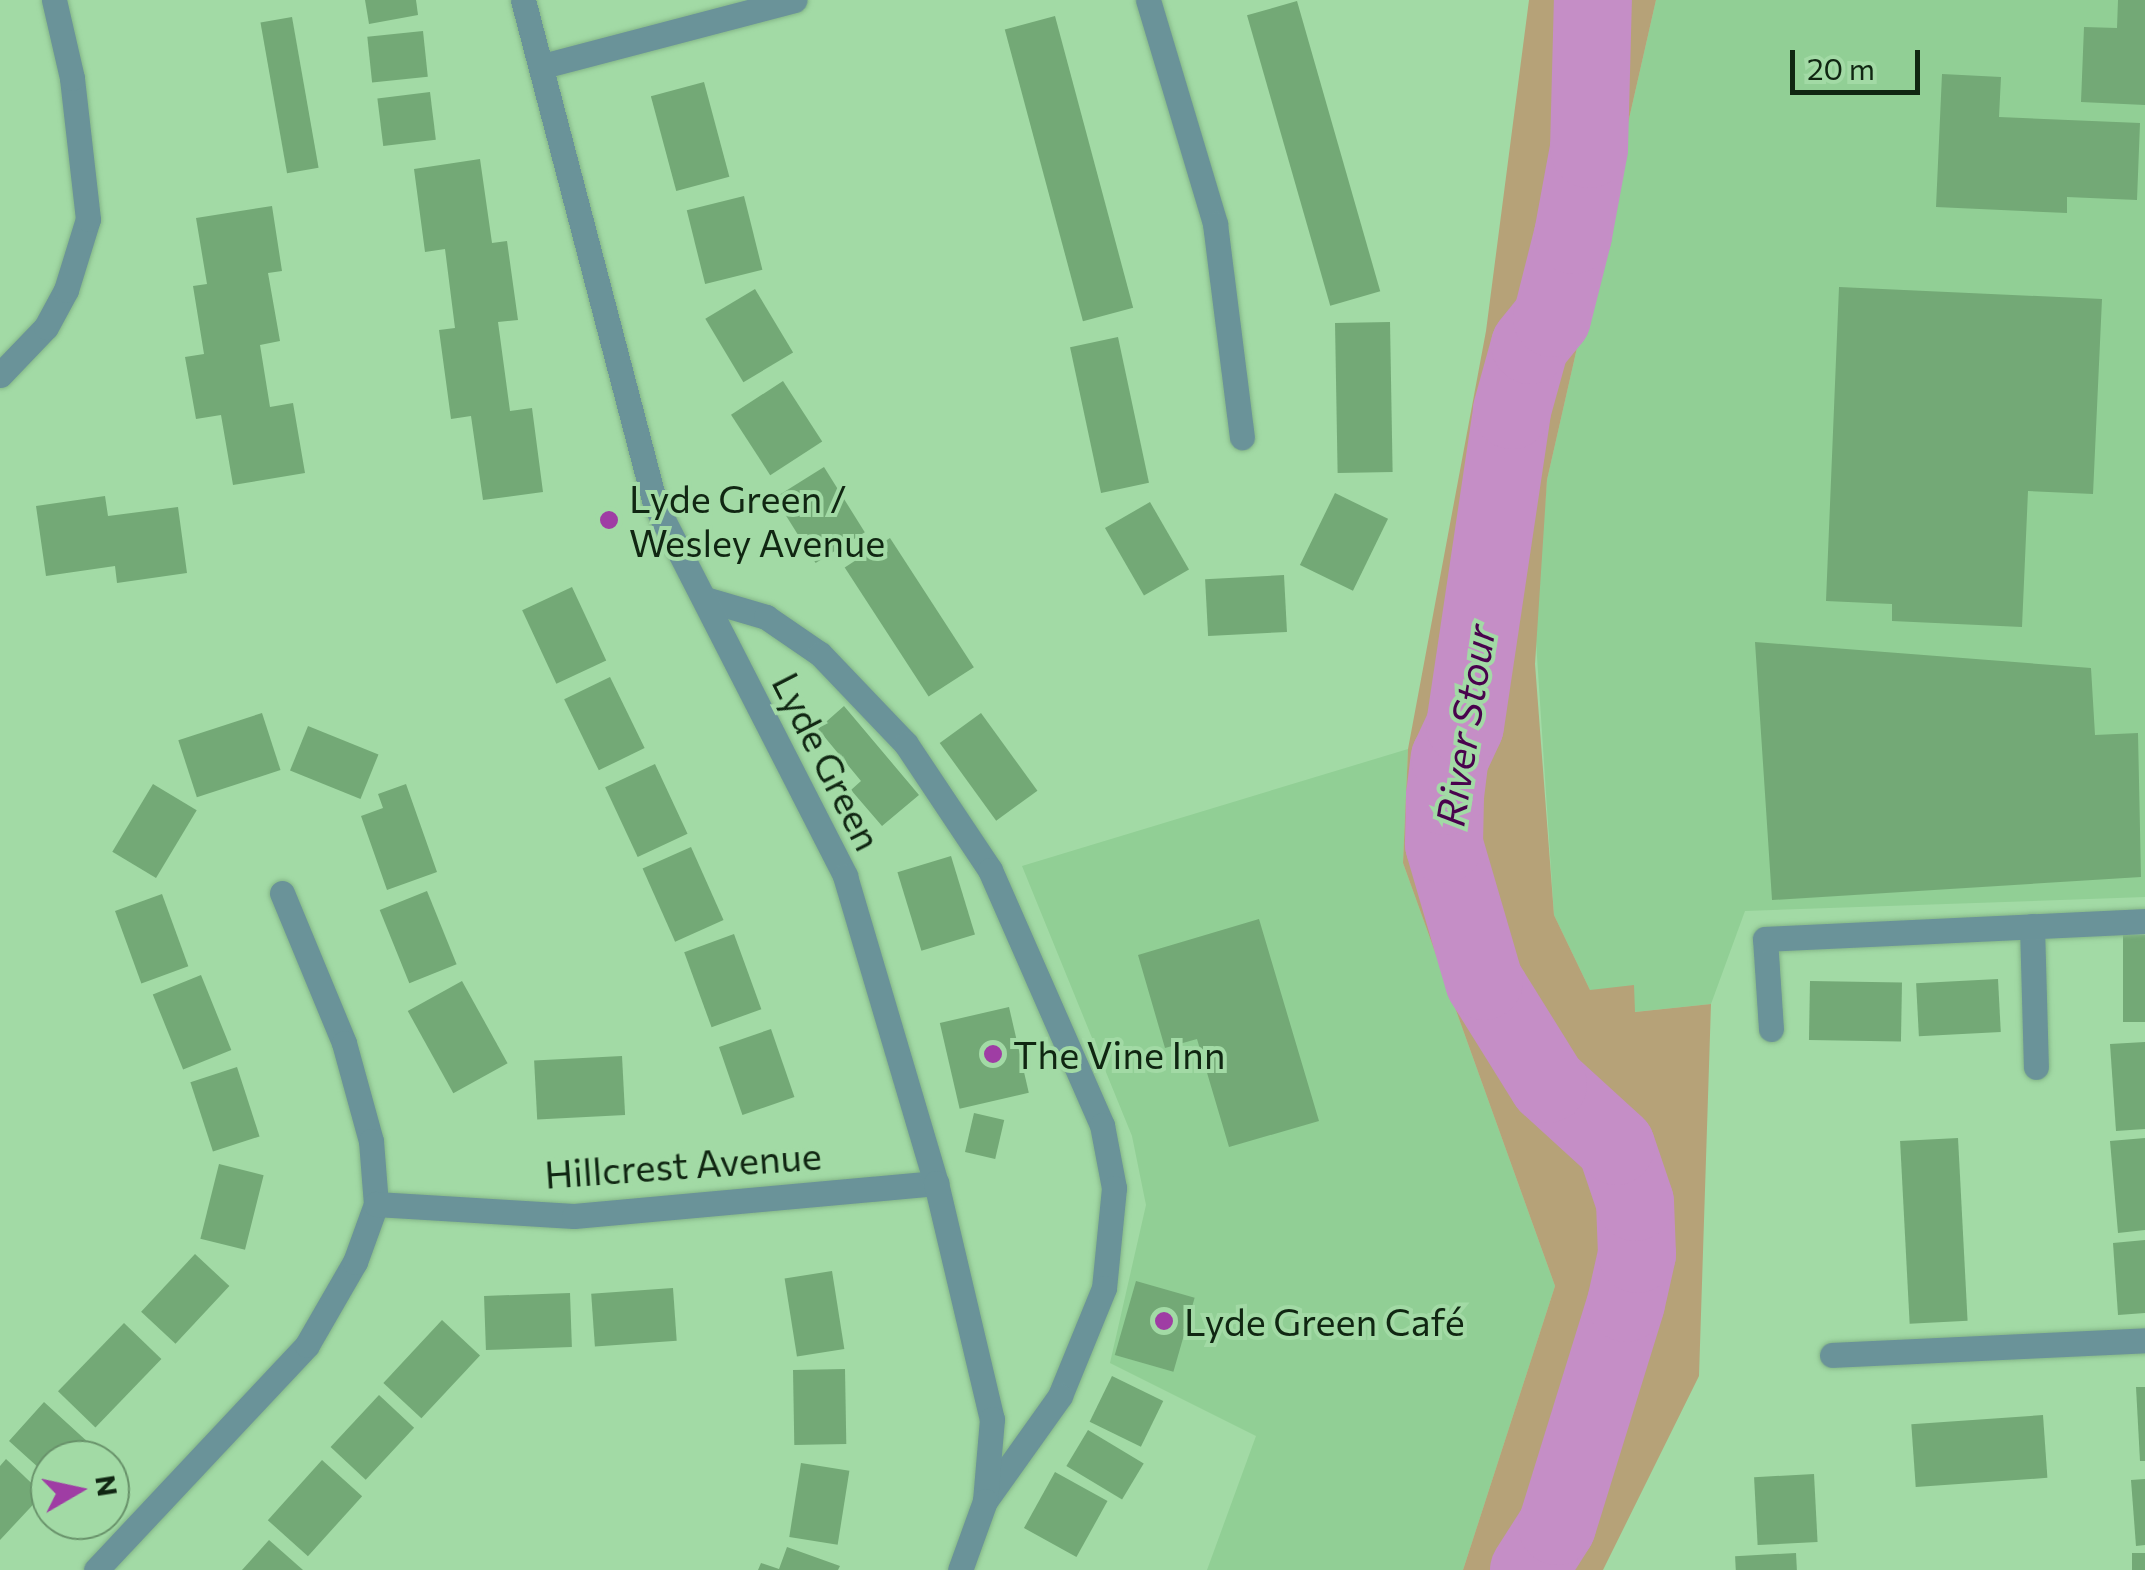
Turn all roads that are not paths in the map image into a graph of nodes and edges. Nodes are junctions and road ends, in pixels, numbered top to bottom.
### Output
1 (54, 0) edge
2 (523, 0) edge
3 (795, 0) edge
4 (1148, 0) edge
5 (543, 66) junction
6 (0, 375) edge
7 (1242, 437) dead end
8 (704, 599) junction
9 (282, 893) dead end
10 (2145, 921) edge
11 (2032, 926) junction
12 (1771, 1029) dead end
13 (2036, 1066) dead end
14 (936, 1183) junction
15 (376, 1204) junction
16 (2145, 1340) edge
17 (1832, 1356) dead end
18 (985, 1501) junction
19 (96, 1570) edge
20 (960, 1570) edge

1 - 6 street
2 - 5 street, Lyde Green
3 - 5 street
4 - 7 street
5 - 8 street, Lyde Green
8 - 14 street, Lyde Green
8 - 18 street
9 - 15 street
10 - 11 street
11 - 12 street
11 - 13 street
14 - 15 street, Hillcrest Avenue
14 - 18 street, Lyde Green
15 - 19 street
16 - 17 street
18 - 20 street, Lyde Green

